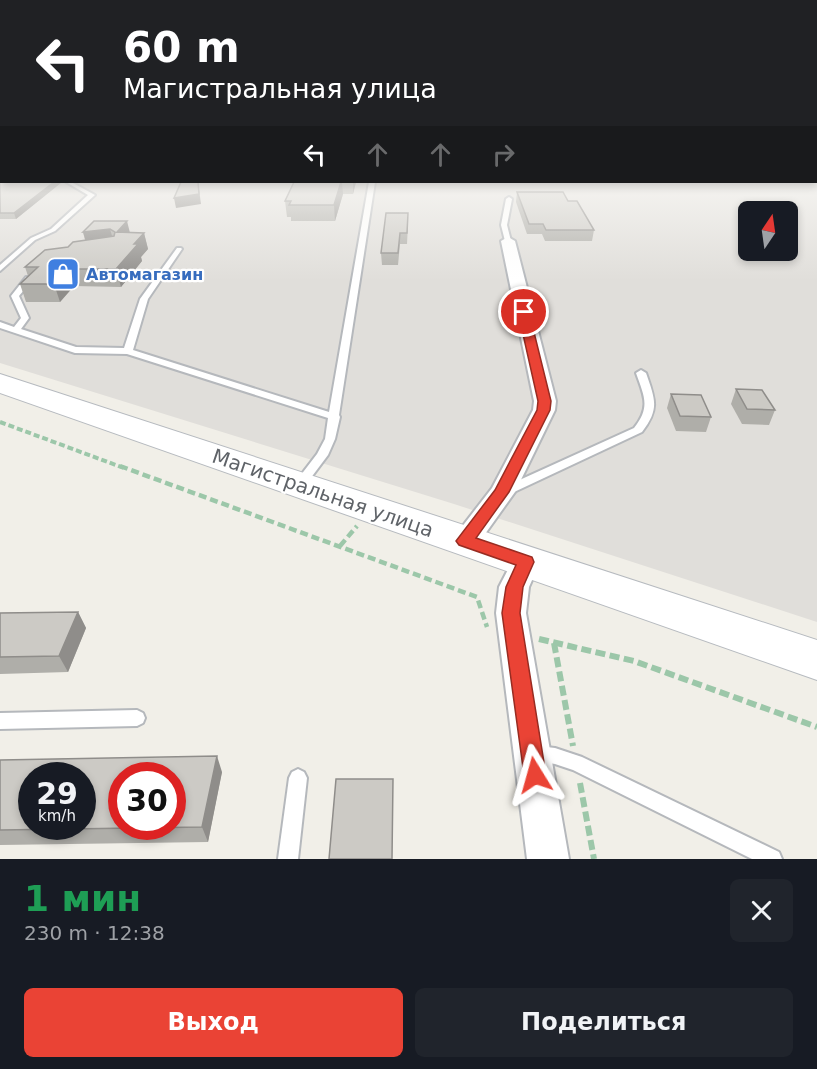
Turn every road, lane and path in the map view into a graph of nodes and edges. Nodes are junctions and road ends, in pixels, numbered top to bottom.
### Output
1 (86, 201) edge
2 (369, 201) edge
3 (509, 201) edge
4 (508, 242) joint
5 (179, 249) dead end
6 (0, 269) edge
7 (36, 272) edge
8 (0, 325) edge
9 (16, 330) junction
10 (128, 351) junction
11 (641, 373) dead end
12 (0, 383) edge
13 (335, 417) junction
14 (0, 422) edge
15 (300, 484) junction
16 (502, 492) junction
17 (465, 541) junction
18 (526, 562) junction
19 (514, 637) junction
20 (817, 660) edge
21 (137, 718) dead end
22 (0, 721) edge
23 (817, 727) edge
24 (532, 754) junction
25 (298, 778) dead end
26 (288, 859) edge
27 (548, 859) edge
28 (772, 859) edge

1 - 6 lane
2 - 13 lane
3 - 4 lane
4 - 16 street
5 - 10 lane
7 - 9 lane
8 - 9 lane
9 - 10 lane
10 - 13 lane
11 - 16 lane
12 - 15 main road, Магистральная улица
13 - 15 lane
14 - 19 path
15 - 17 main road, Магистральная улица
16 - 17 street
17 - 18 main road, Магистральная улица
18 - 19 street
18 - 20 main road, Магистральная улица
19 - 23 path
19 - 24 street
21 - 22 lane
24 - 27 street
24 - 28 lane
25 - 26 lane

